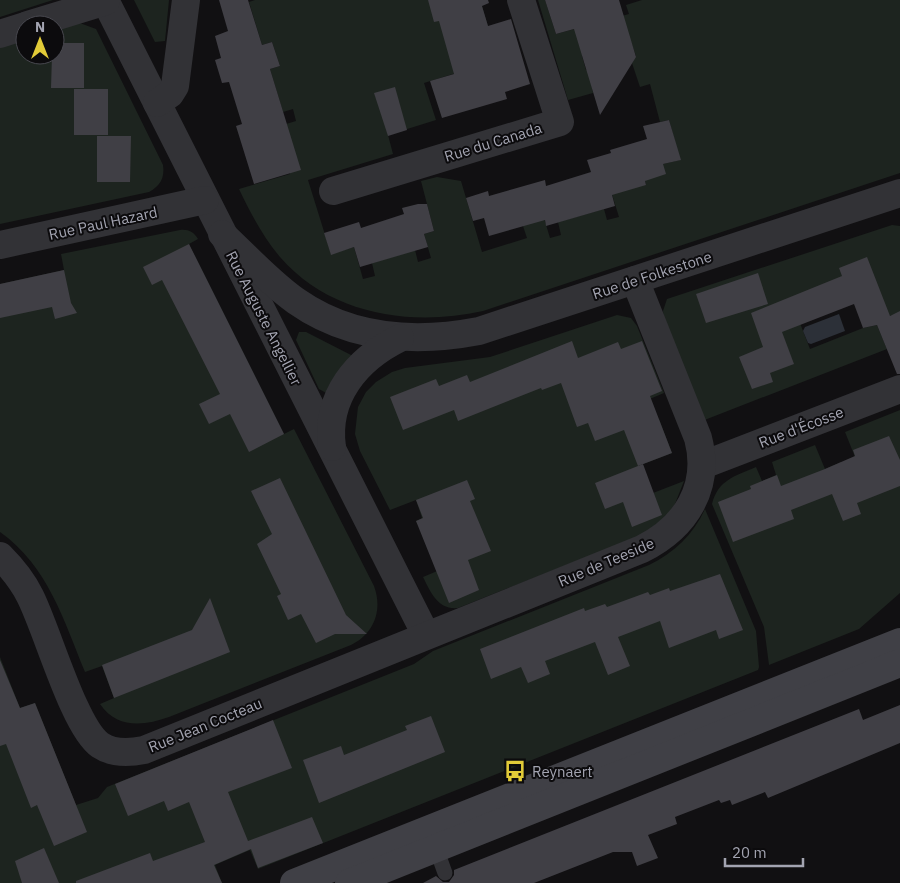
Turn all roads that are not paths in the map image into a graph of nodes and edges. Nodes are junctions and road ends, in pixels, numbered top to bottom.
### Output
1 (105, 0) edge
2 (186, 0) edge
3 (521, 0) edge
4 (58, 15) edge
5 (15, 29) edge
6 (0, 34) edge
7 (157, 103) junction
8 (333, 191) dead end
9 (900, 193) edge
10 (205, 200) junction
11 (222, 234) junction
12 (0, 245) edge
13 (635, 280) junction
14 (400, 338) junction
15 (900, 389) edge
16 (333, 454) junction
17 (703, 465) junction
18 (0, 556) edge
19 (426, 635) junction
20 (900, 642) edge
21 (900, 663) edge
22 (303, 881) edge
23 (349, 883) edge

1 - 4 street
1 - 7 street, Rue Auguste Angellier
2 - 7 street
3 - 8 street, Rue du Canada
5 - 6 street
7 - 10 street, Rue Auguste Angellier
9 - 13 street, Rue de Folkestone
10 - 11 street, Rue Auguste Angellier
10 - 12 street, Rue Paul Hazard
11 - 14 street, Rue de Folkestone
11 - 16 street, Rue Auguste Angellier
13 - 14 street, Rue de Folkestone
13 - 17 street, Rue de Teeside
14 - 16 street, Rue de Folkestone
15 - 17 street, Rue d'Écosse
16 - 19 street, Rue Auguste Angellier
17 - 19 street, Rue de Teeside
18 - 19 street, Rue Jean Cocteau
20 - 22 main road
21 - 23 main road

